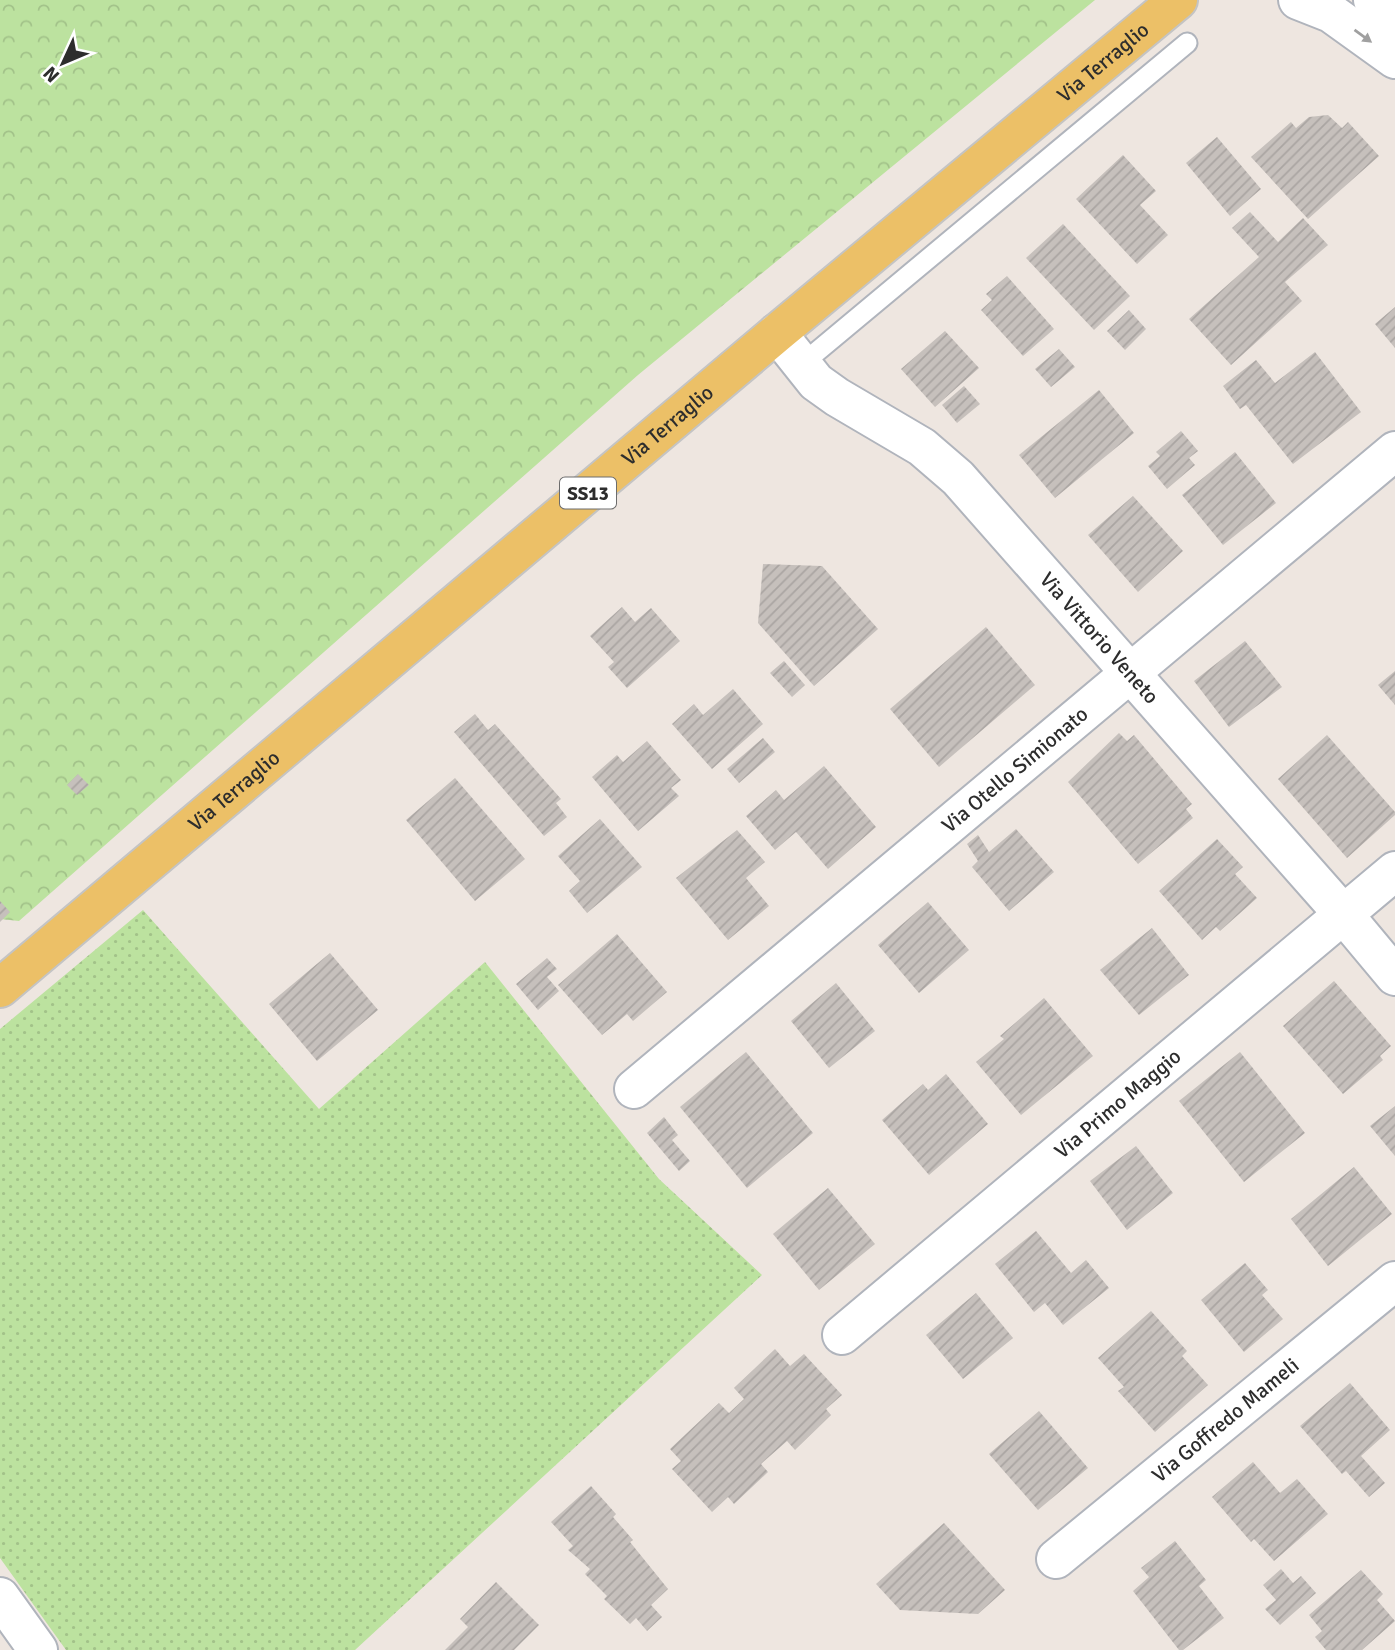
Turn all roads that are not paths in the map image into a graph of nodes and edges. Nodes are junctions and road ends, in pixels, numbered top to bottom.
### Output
1 (1178, 0) edge
2 (1317, 4) edge
3 (1187, 43) dead end
4 (1395, 60) edge
5 (777, 333) junction
6 (802, 364) junction
7 (1395, 451) edge
8 (1130, 671) junction
9 (1395, 871) edge
10 (1343, 915) junction
11 (1395, 976) edge
12 (0, 988) edge
13 (634, 1089) dead end
14 (1395, 1281) edge
15 (842, 1335) dead end
16 (1056, 1559) dead end
17 (0, 1597) edge
18 (38, 1650) edge

1 - 5 main road, Via Terraglio / SS13
2 -> 4 street
3 - 6 lane
5 - 6 street, Via Vittorio Veneto
5 - 12 main road, Via Terraglio / SS13
6 - 8 street, Via Vittorio Veneto
7 - 8 street, Via Otello Simionato
8 - 10 street, Via Vittorio Veneto
8 - 13 street, Via Otello Simionato
9 - 10 street, Via Primo Maggio
10 - 11 street, Via Vittorio Veneto
10 - 15 street, Via Primo Maggio
14 - 16 street, Via Goffredo Mameli
17 - 18 street

